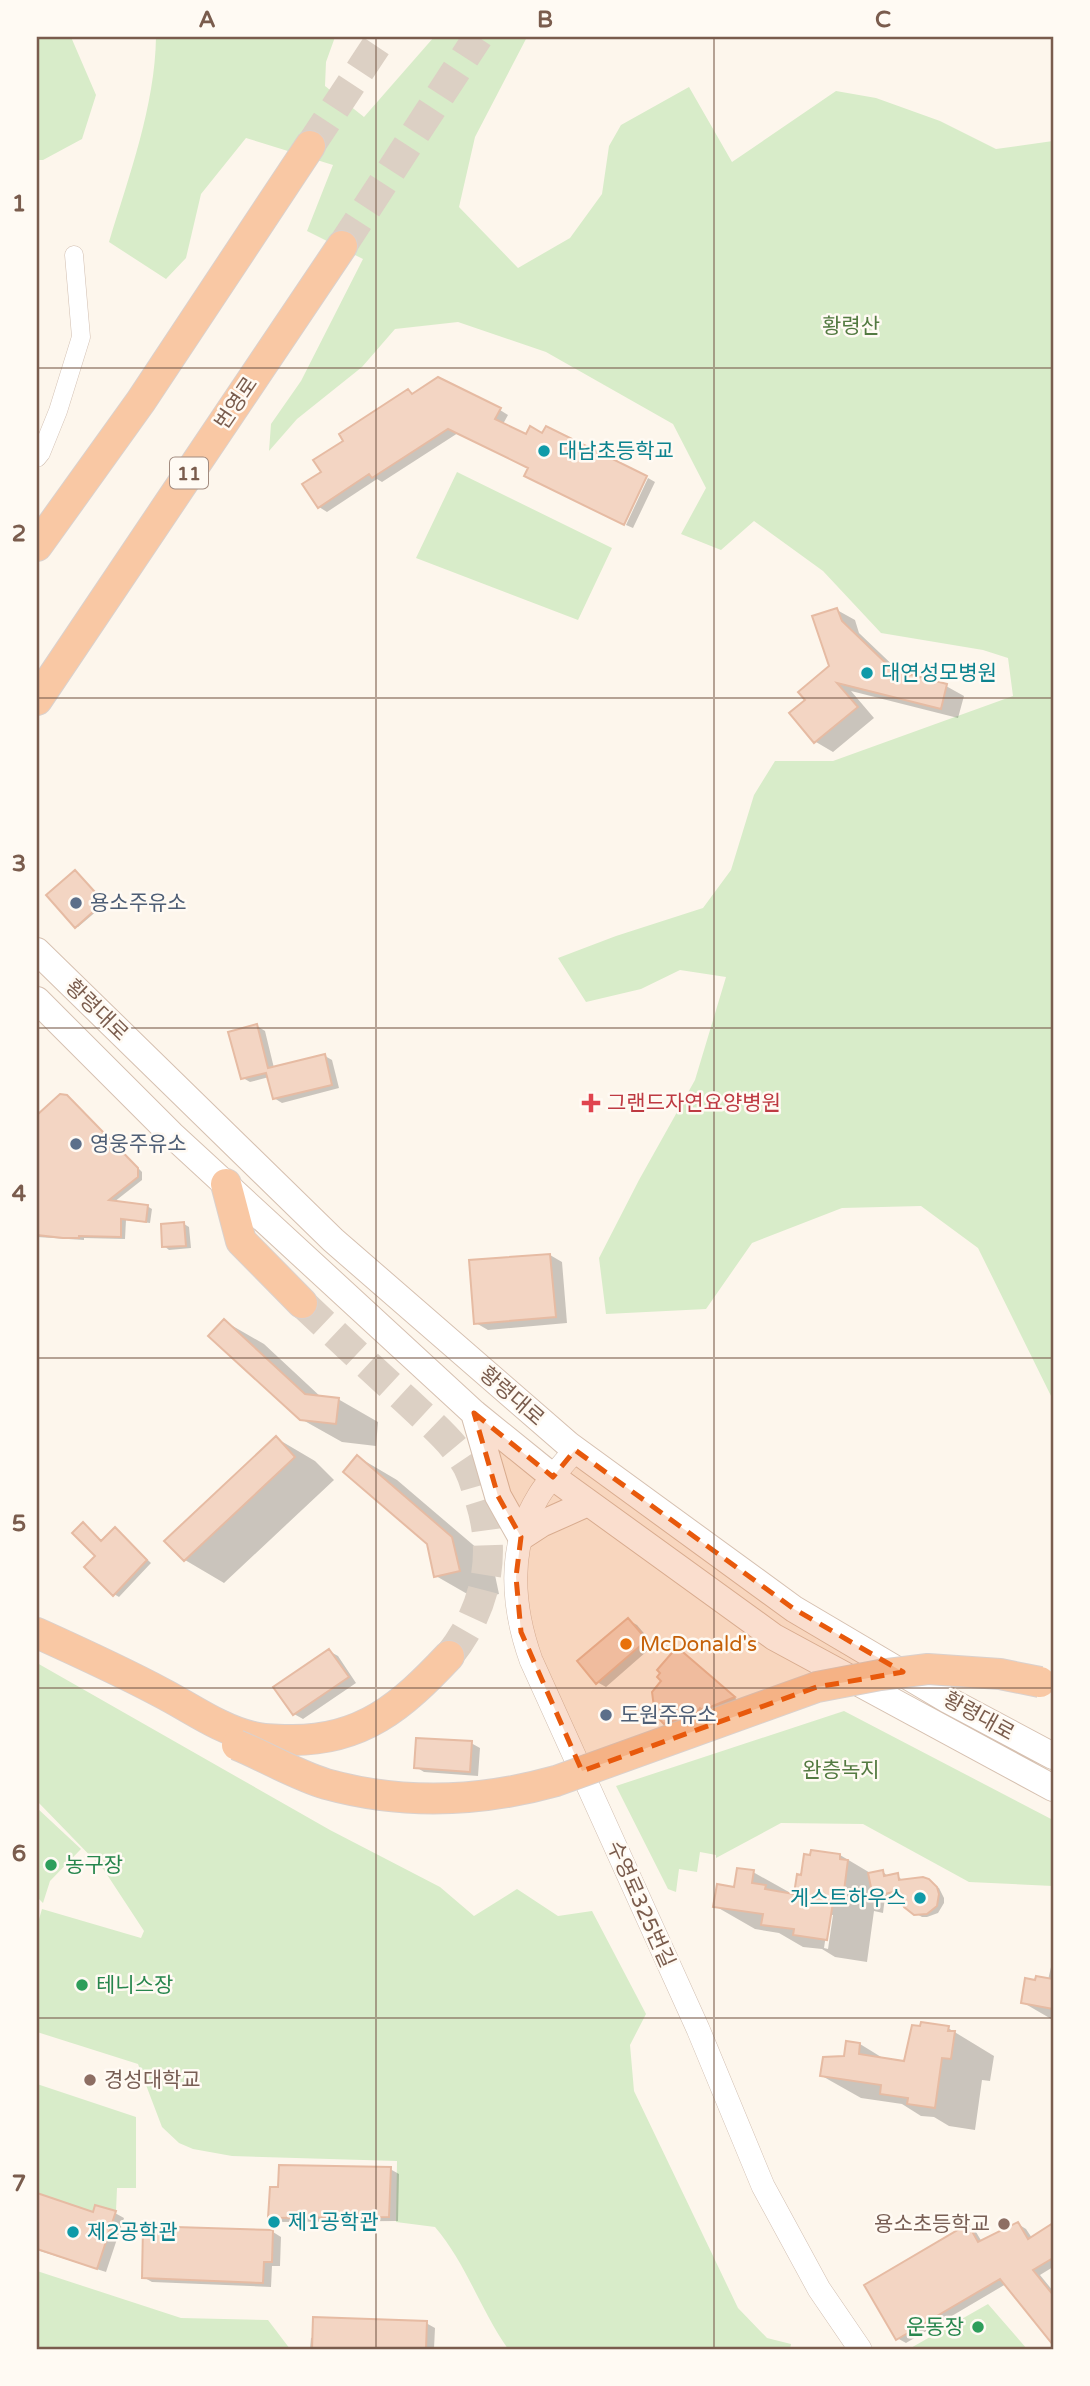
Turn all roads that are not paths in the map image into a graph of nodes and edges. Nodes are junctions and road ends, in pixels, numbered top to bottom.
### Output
1 (310, 146) tunnel mouth
2 (342, 246) tunnel mouth
3 (74, 255) dead end
4 (37, 458) edge
5 (37, 546) edge
6 (37, 700) edge
7 (37, 951) edge
8 (37, 1000) edge
9 (226, 1184) junction
10 (302, 1303) tunnel mouth
11 (474, 1413) junction
12 (575, 1450) junction
13 (553, 1477) junction
14 (588, 1503) junction
15 (520, 1537) junction
16 (37, 1634) edge
17 (449, 1656) tunnel mouth
18 (1047, 1685) edge
19 (1053, 1756) edge
20 (1053, 1788) edge
21 (860, 2349) edge

1 - 5 highway
2 - 6 highway, 번영로 / 11
3 - 4 street
7 - 12 main road, 황령대로
8 - 9 main road, 황령대로
9 - 10 highway
9 - 11 main road, 황령대로
11 - 13 main road, 황령대로
11 - 15 main road
12 - 13 street, 수영로325번길
12 - 19 main road, 황령대로
13 - 14 main road, 황령대로
13 - 15 street, 수영로325번길
14 - 15 main road
14 - 20 main road, 황령대로
15 - 21 street, 수영로325번길
16 - 17 highway
16 - 18 highway, bridge

